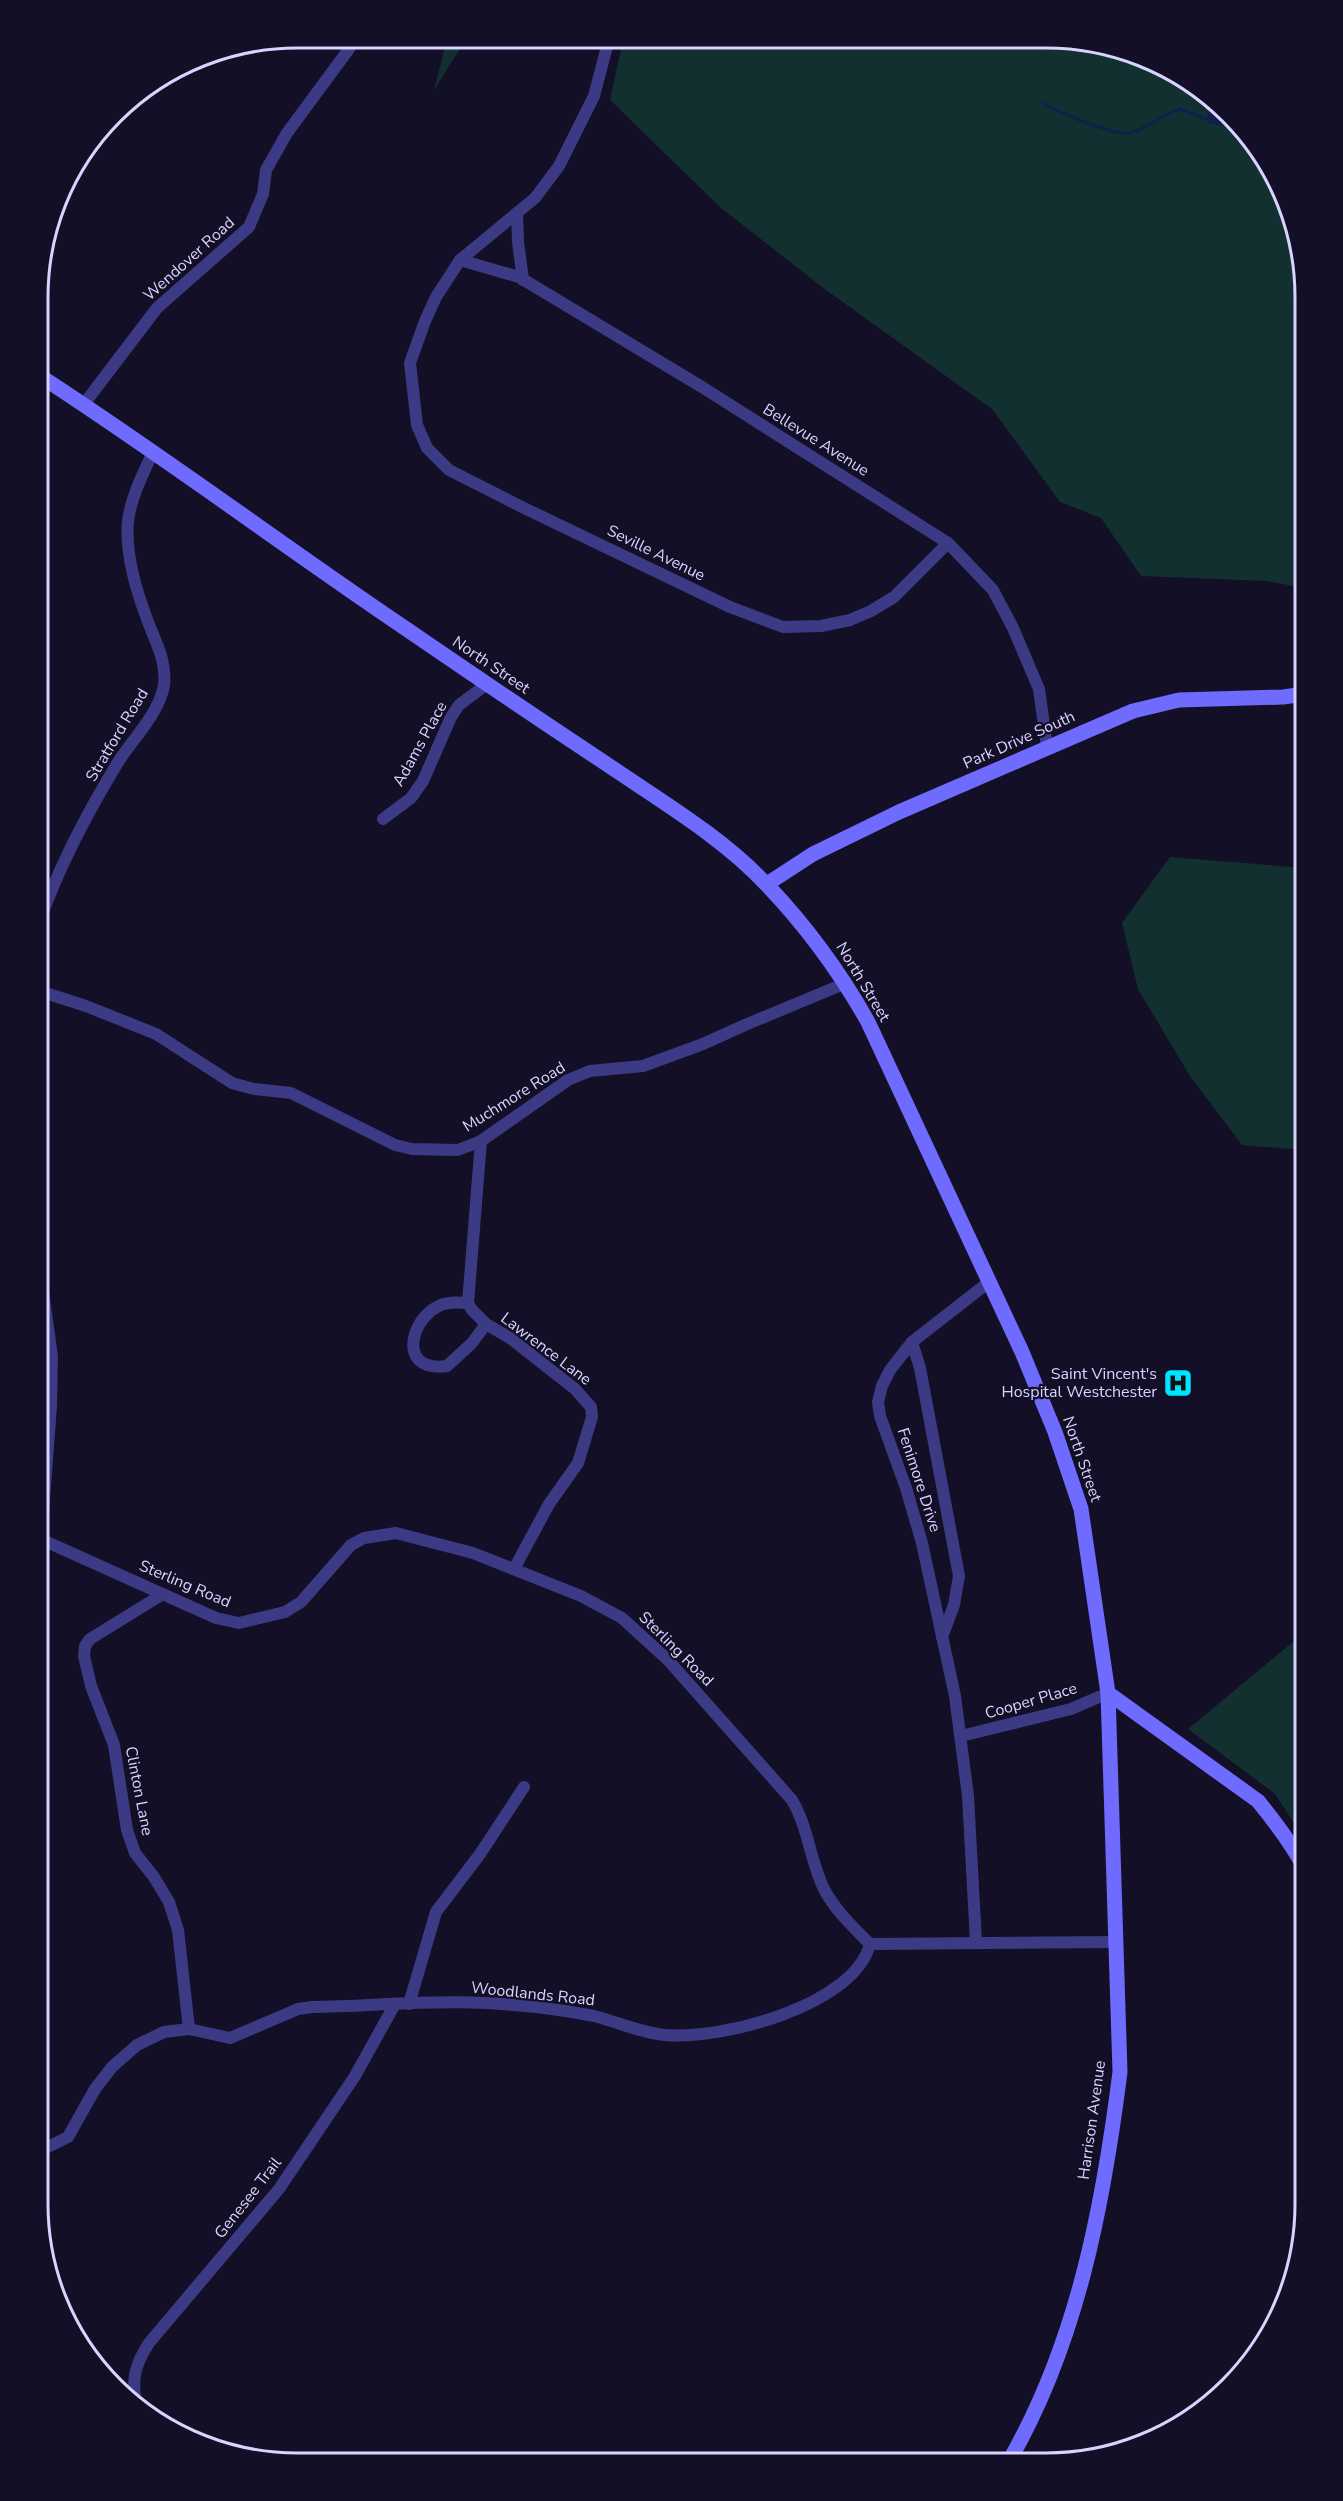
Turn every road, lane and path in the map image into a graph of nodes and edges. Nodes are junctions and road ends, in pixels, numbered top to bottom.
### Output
1 (350, 48) edge
2 (607, 48) edge
3 (518, 213) junction
4 (460, 260) junction
5 (523, 280) junction
6 (48, 381) edge
7 (84, 405) junction
8 (153, 452) junction
9 (948, 543) junction
10 (487, 684) junction
11 (1295, 695) edge
12 (1047, 747) junction
13 (383, 819) dead end
14 (766, 884) junction
15 (48, 886) edge
16 (52, 888) junction
17 (48, 899) edge
18 (846, 983) junction
19 (48, 994) edge
20 (481, 1141) junction
21 (989, 1282) junction
22 (468, 1303) junction
23 (486, 1324) junction
24 (48, 1327) edge
25 (912, 1342) junction
26 (48, 1442) edge
27 (48, 1543) edge
28 (514, 1569) junction
29 (163, 1594) junction
30 (942, 1636) junction
31 (1108, 1694) junction
32 (962, 1736) junction
33 (524, 1787) dead end
34 (1295, 1852) edge
35 (976, 1942) junction
36 (1117, 1942) junction
37 (870, 1944) junction
38 (395, 2004) junction
39 (409, 2004) junction
40 (189, 2029) junction
41 (48, 2147) edge
42 (134, 2392) edge
43 (1013, 2453) edge

1 - 7 street, Wendover Road
2 - 3 street
3 - 4 street
3 - 5 street
4 - 5 street, Bellevue Avenue
4 - 9 street, Seville Avenue
5 - 9 street, Bellevue Avenue
6 - 7 main road, North Street
7 - 8 main road, North Street
8 - 10 main road, North Street
8 - 16 street, Stratford Road
9 - 12 street, Bellevue Avenue
10 - 13 street, Adams Place
10 - 14 main road, North Street
11 - 12 main road, Park Drive South
12 - 14 main road, Park Drive South
14 - 18 main road, North Street
15 - 16 street
16 - 17 street, Stratford Road
18 - 20 street, Muchmore Road
18 - 21 main road, North Street
19 - 20 street, Muchmore Road
20 - 22 street
21 - 25 street, Fenimore Drive
21 - 31 main road, North Street
22 - 23 street, Lawrence Lane
22 - 23 street
23 - 28 street, Lawrence Lane
24 - 26 street
25 - 30 street, Fenimore Drive
25 - 30 street, Fenimore Drive
27 - 29 street, Sterling Road
28 - 29 street, Sterling Road
28 - 37 street, Sterling Road
29 - 40 street, Clinton Lane
30 - 32 street, Fenimore Drive
31 - 32 street, Cooper Place
31 - 34 main road
31 - 36 main road, Harrison Avenue
32 - 35 street, Fenimore Drive
33 - 39 street
35 - 36 street
35 - 37 street
36 - 43 main road, Harrison Avenue
37 - 39 street, Woodlands Road
38 - 39 street, Woodlands Road
38 - 40 street, Woodlands Road
38 - 42 street, Genesee Trail
40 - 41 street, Woodlands Road

